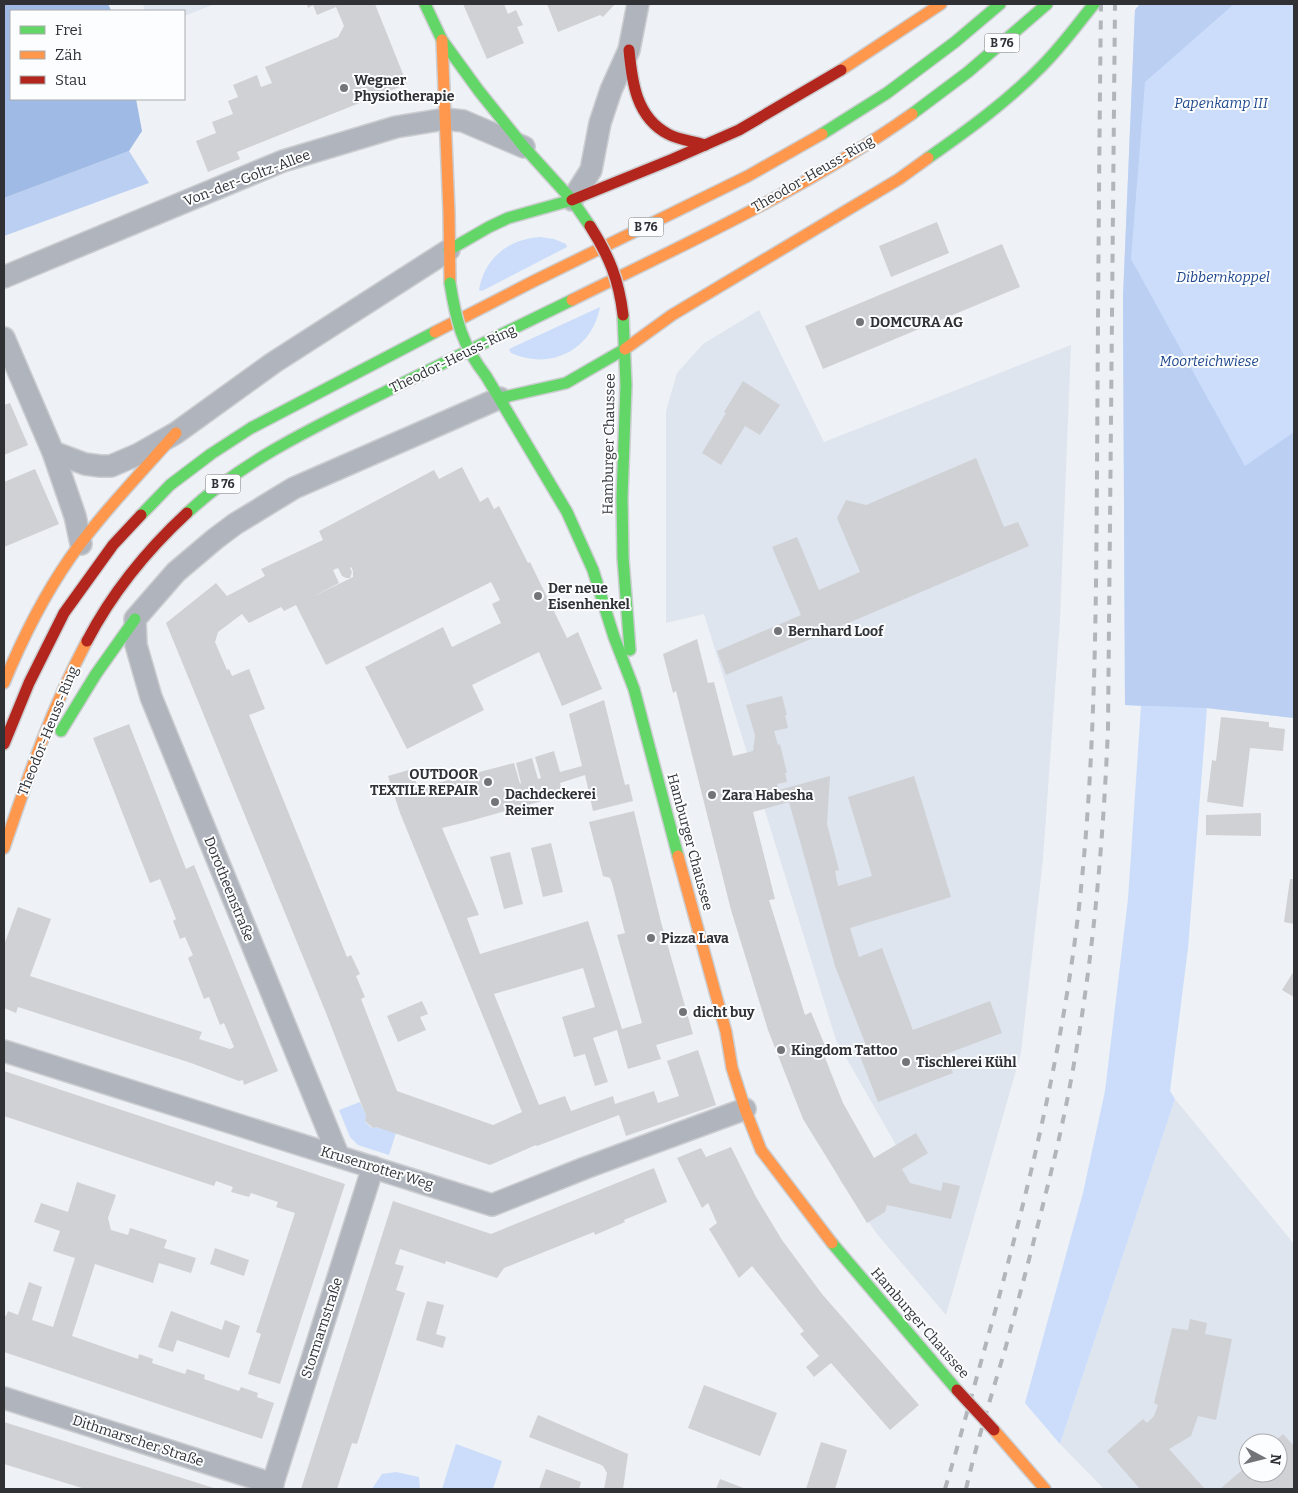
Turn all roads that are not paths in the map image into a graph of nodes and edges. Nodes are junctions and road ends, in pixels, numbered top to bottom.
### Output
1 (425, 4) edge
2 (638, 4) edge
3 (941, 4) edge
4 (1000, 4) edge
5 (1048, 4) edge
6 (1094, 4) edge
7 (442, 40) junction
8 (629, 50) junction
9 (445, 119) junction
10 (705, 145) junction
11 (524, 148) junction
12 (572, 200) junction
13 (449, 250) junction
14 (4, 277) edge
15 (4, 338) edge
16 (625, 349) junction
17 (500, 398) junction
18 (176, 433) junction
19 (53, 452) junction
20 (80, 544) junction
21 (135, 619) junction
22 (4, 683) edge
23 (634, 689) junction
24 (4, 744) edge
25 (19, 804) junction
26 (4, 848) edge
27 (726, 1032) junction
28 (4, 1051) edge
29 (741, 1051) dead end
30 (745, 1109) junction
31 (778, 1154) dead end
32 (338, 1156) junction
33 (373, 1167) junction
34 (777, 1171) junction
35 (4, 1398) edge
36 (272, 1486) edge
37 (1046, 1489) edge

1 - 7 main road, Hamburger Chaussee
2 - 8 street
3 - 10 main road
4 - 24 main road, B 76
5 - 25 main road, Theodor-Heuss-Ring / B 76
6 - 16 main road
7 - 9 main road, Hamburger Chaussee
7 - 11 main road, Hamburger Chaussee
8 - 10 main road
8 - 12 street
9 - 11 street, Von-der-Goltz-Allee
9 - 13 main road, Hamburger Chaussee
9 - 14 street, Von-der-Goltz-Allee
10 - 12 main road
11 - 12 main road, Hamburger Chaussee
12 - 13 main road
12 - 16 main road, Hamburger Chaussee, bridge
13 - 17 main road, Hamburger Chaussee, bridge
13 - 18 street
15 - 19 street
16 - 17 main road, Hamburger Chaussee
16 - 23 main road, Hamburger Chaussee
17 - 21 street
17 - 23 main road, Hamburger Chaussee
18 - 19 street
18 - 20 main road
19 - 20 street
20 - 22 main road
21 - 25 main road
21 - 32 street, Dorotheenstraße
23 - 27 main road, Hamburger Chaussee
25 - 26 main road, Theodor-Heuss-Ring / B 76
27 - 29 main road, Hamburger Chaussee
27 - 30 main road, Hamburger Chaussee
28 - 32 street, Krusenrotter Weg
30 - 33 street, Krusenrotter Weg
30 - 34 main road, Hamburger Chaussee
31 - 34 main road
32 - 33 street, Krusenrotter Weg
33 - 36 street, Stormarnstraße
34 - 37 main road, Hamburger Chaussee, bridge
35 - 36 street, Dithmarscher Straße

